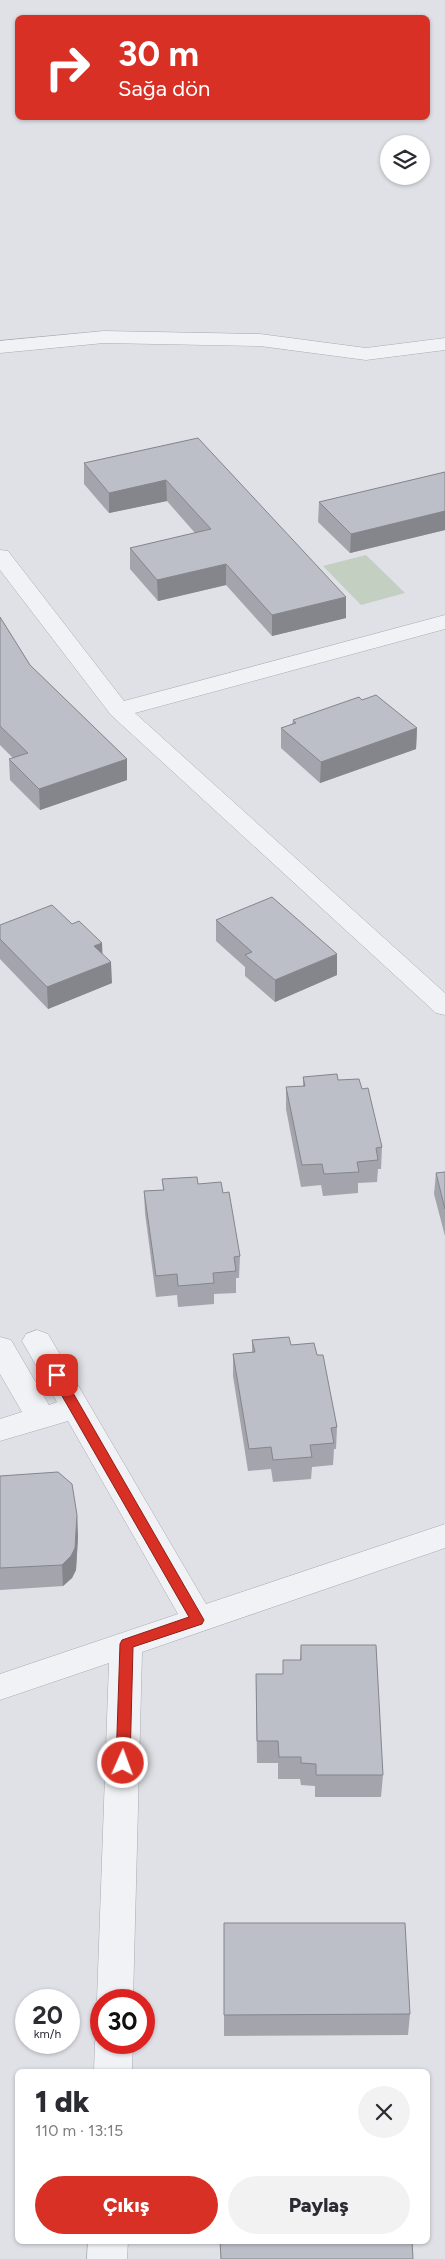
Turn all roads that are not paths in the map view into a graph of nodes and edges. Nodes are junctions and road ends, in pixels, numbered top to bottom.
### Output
1 (445, 344) edge
2 (0, 347) edge
3 (0, 556) edge
4 (445, 622) edge
5 (119, 710) junction
6 (445, 1007) edge
7 (37, 1341) dead end
8 (0, 1348) edge
9 (76, 1408) junction
10 (41, 1418) junction
11 (0, 1430) edge
12 (445, 1536) edge
13 (198, 1620) junction
14 (126, 1644) junction
15 (0, 1687) edge
16 (115, 1989) edge
17 (114, 2054) edge
18 (113, 2069) edge
19 (108, 2244) edge
20 (107, 2259) edge

1 - 2 street
3 - 5 street
4 - 5 street
5 - 6 street
7 - 9 street
8 - 10 street
9 - 10 street
9 - 13 street
10 - 11 street
12 - 13 street
13 - 14 street
14 - 15 street
14 - 16 street
17 - 18 street
19 - 20 street

